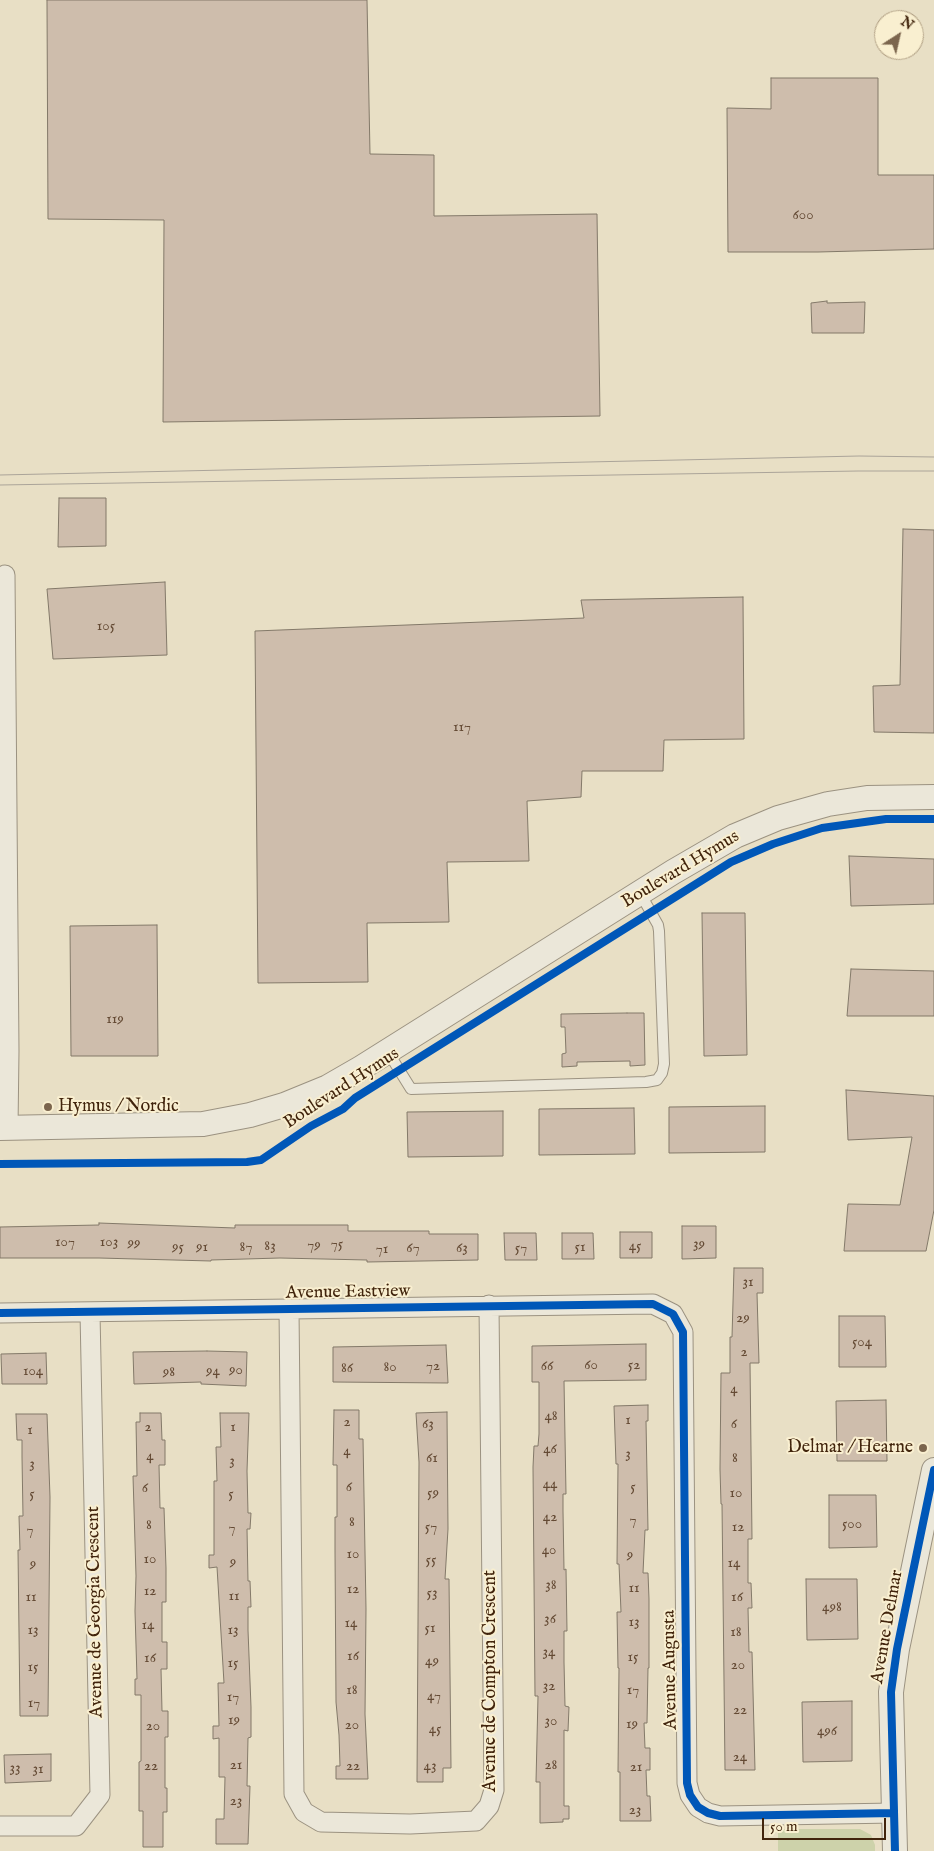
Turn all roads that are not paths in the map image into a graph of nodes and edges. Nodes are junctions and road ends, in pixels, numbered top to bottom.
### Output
1 (5, 575) dead end
2 (934, 797) edge
3 (640, 893) junction
4 (388, 1052) junction
5 (4, 1128) edge
6 (489, 1305) junction
7 (289, 1309) junction
8 (0, 1313) edge
9 (90, 1313) junction
10 (683, 1332) joint
11 (934, 1470) edge
12 (928, 1531) edge
13 (894, 1813) junction
14 (0, 1826) edge
15 (895, 1851) edge

1 - 5 street
2 - 3 street, Boulevard Hymus
3 - 4 street, Boulevard Hymus
3 - 4 lane
4 - 5 street, Boulevard Hymus
6 - 7 street, Avenue Eastview
6 - 7 street, Avenue de Compton Crescent
6 - 10 street, Avenue Eastview
7 - 9 street, Avenue Eastview
8 - 9 street, Avenue Eastview
9 - 14 street, Avenue de Georgia Crescent
10 - 13 street, Avenue Augusta
11 - 12 street, Avenue Delmar
12 - 13 street, Avenue Delmar
13 - 15 street, Avenue Delmar

